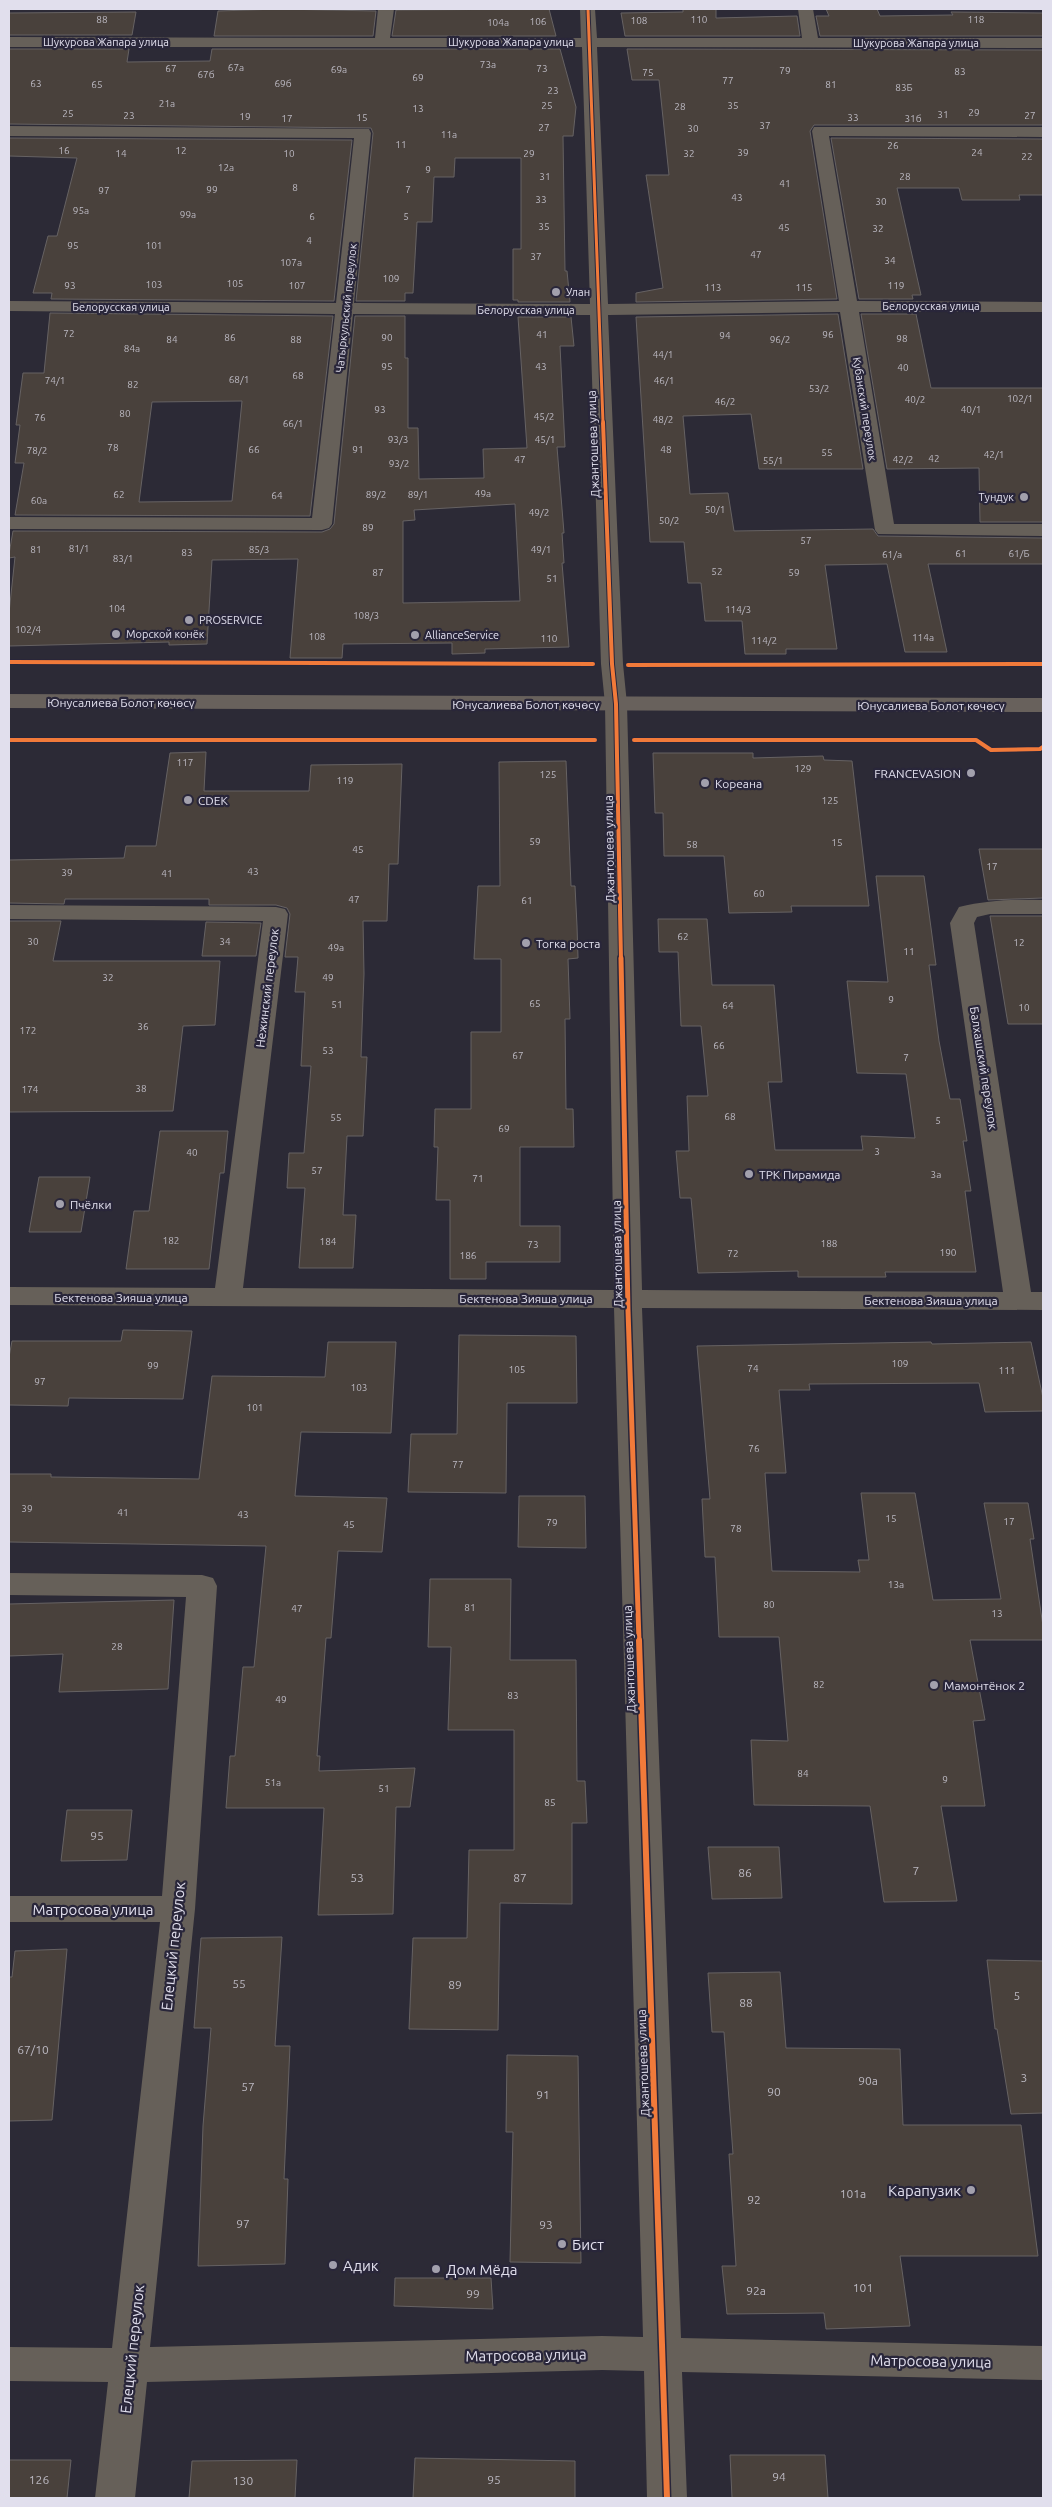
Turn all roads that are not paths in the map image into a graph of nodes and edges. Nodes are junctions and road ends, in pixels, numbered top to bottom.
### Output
1 (386, 9) edge
2 (588, 9) edge
3 (806, 9) edge
4 (9, 42) edge
5 (382, 42) junction
6 (589, 42) junction
7 (811, 43) junction
8 (1043, 43) edge
9 (9, 131) edge
10 (1043, 132) edge
11 (9, 306) edge
12 (849, 306) junction
13 (1043, 307) edge
14 (346, 309) junction
15 (598, 310) junction
16 (9, 523) edge
17 (1043, 530) edge
18 (9, 701) edge
19 (616, 704) junction
20 (1043, 705) edge
21 (1043, 908) edge
22 (9, 912) edge
23 (9, 1296) edge
24 (228, 1297) junction
25 (628, 1299) junction
26 (1031, 1301) edge
27 (9, 1584) edge
28 (9, 1909) edge
29 (178, 1909) junction
30 (663, 2356) junction
31 (1043, 2363) edge
32 (9, 2364) edge
33 (130, 2365) junction
34 (115, 2498) edge
35 (667, 2498) edge

1 - 5 street
2 - 6 street, Джантошева улица
3 - 7 street
4 - 5 street, Шукурова Жапара улица
5 - 6 street, Шукурова Жапара улица
6 - 7 street, Шукурова Жапара улица
6 - 15 street, Джантошева улица
7 - 8 street, Шукурова Жапара улица
9 - 14 street, Чатыркульский переулок
10 - 12 street, Кубанский переулок
11 - 14 street, Белорусская улица
12 - 13 street, Белорусская улица
12 - 15 street, Белорусская улица
12 - 17 street, Кубанский переулок
14 - 15 street, Белорусская улица
14 - 16 street, Чатыркульский переулок
15 - 19 street, Джантошева улица
18 - 19 main road, Юнусалиева Болот көчөсү
19 - 20 main road, Юнусалиева Болот көчөсү
19 - 25 street, Джантошева улица
21 - 26 street, Балхашский переулок
22 - 24 street, Нежинский переулок
23 - 24 street, Бектенова Зияша улица
24 - 25 street, Бектенова Зияша улица
25 - 26 street, Бектенова Зияша улица
25 - 30 street, Джантошева улица
27 - 29 street, Елецкий переулок
28 - 29 street, Матросова улица
29 - 33 street, Елецкий переулок
30 - 31 street, Матросова улица
30 - 33 street, Матросова улица
30 - 35 street, Джантошева улица
32 - 33 street, Матросова улица
33 - 34 street, Елецкий переулок

